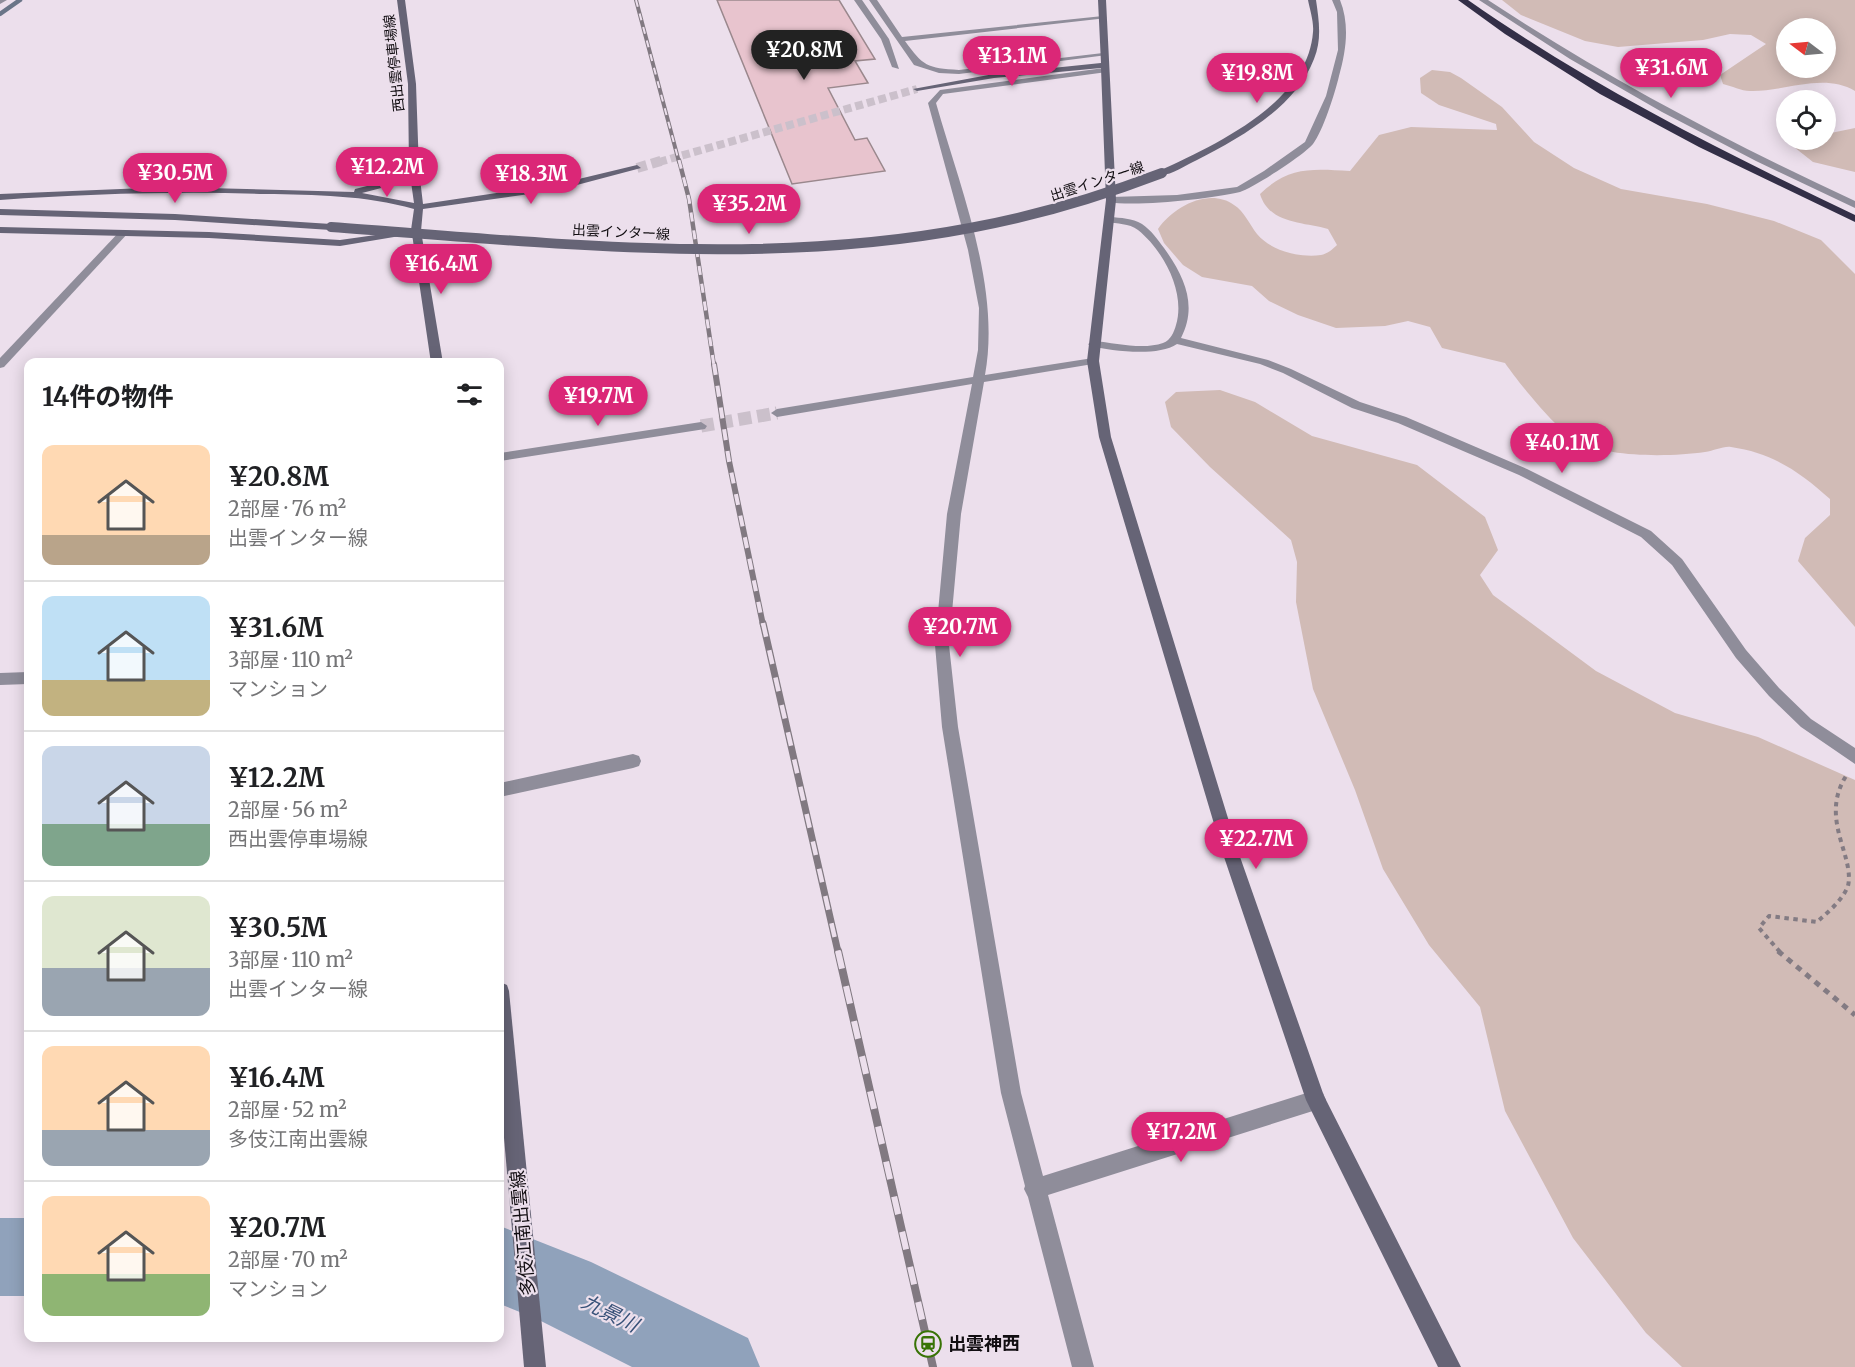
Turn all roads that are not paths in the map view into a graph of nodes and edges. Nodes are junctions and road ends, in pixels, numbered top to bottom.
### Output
1 (401, 0) edge
2 (858, 0) edge
3 (873, 0) edge
4 (1102, 0) edge
5 (1312, 0) edge
6 (1336, 0) edge
7 (1462, 0) edge
8 (1482, 0) edge
9 (1103, 18) junction
10 (900, 39) junction
11 (1103, 63) junction
12 (896, 67) dead end
13 (917, 89) tunnel mouth
14 (638, 168) tunnel mouth
15 (414, 170) junction
16 (349, 193) junction
17 (0, 197) edge
18 (1111, 200) junction
19 (1855, 205) edge
20 (419, 207) junction
21 (0, 212) edge
22 (1855, 219) edge
23 (1110, 220) junction
24 (0, 230) edge
25 (416, 231) junction
26 (124, 232) junction
27 (1175, 340) junction
28 (1093, 352) junction
29 (436, 358) edge
30 (0, 365) edge
31 (979, 380) junction
32 (777, 413) tunnel mouth
33 (702, 426) tunnel mouth
34 (504, 456) edge
35 (24, 678) edge
36 (0, 679) edge
37 (1855, 757) edge
38 (633, 761) dead end
39 (504, 789) edge
40 (504, 1034) edge
41 (1316, 1100) junction
42 (1035, 1188) junction
43 (535, 1367) edge
44 (1083, 1367) edge
45 (1450, 1367) edge

1 - 15 main road, 西出雲停車場線
2 - 12 street
3 - 10 street
4 - 9 main road
5 - 21 main road, 出雲インター線, bridge
6 - 18 street
7 - 22 highway
8 - 19 street
9 - 10 street
9 - 11 main road
10 - 11 street
11 - 13 main road
11 - 18 main road
11 - 31 street
14 - 20 main road
15 - 16 main road
15 - 20 main road, 西出雲停車場線
16 - 17 main road
16 - 20 main road
18 - 23 main road
20 - 25 main road, 西出雲停車場線
23 - 27 street
23 - 28 main road
24 - 26 main road
25 - 26 main road
25 - 29 main road
26 - 30 street
27 - 28 street
27 - 37 street
28 - 31 street
28 - 41 main road
31 - 32 street
31 - 42 street
33 - 34 street
35 - 36 street
38 - 39 street
40 - 43 main road, 多伎江南出雲線
41 - 42 street
41 - 45 main road
42 - 44 street

